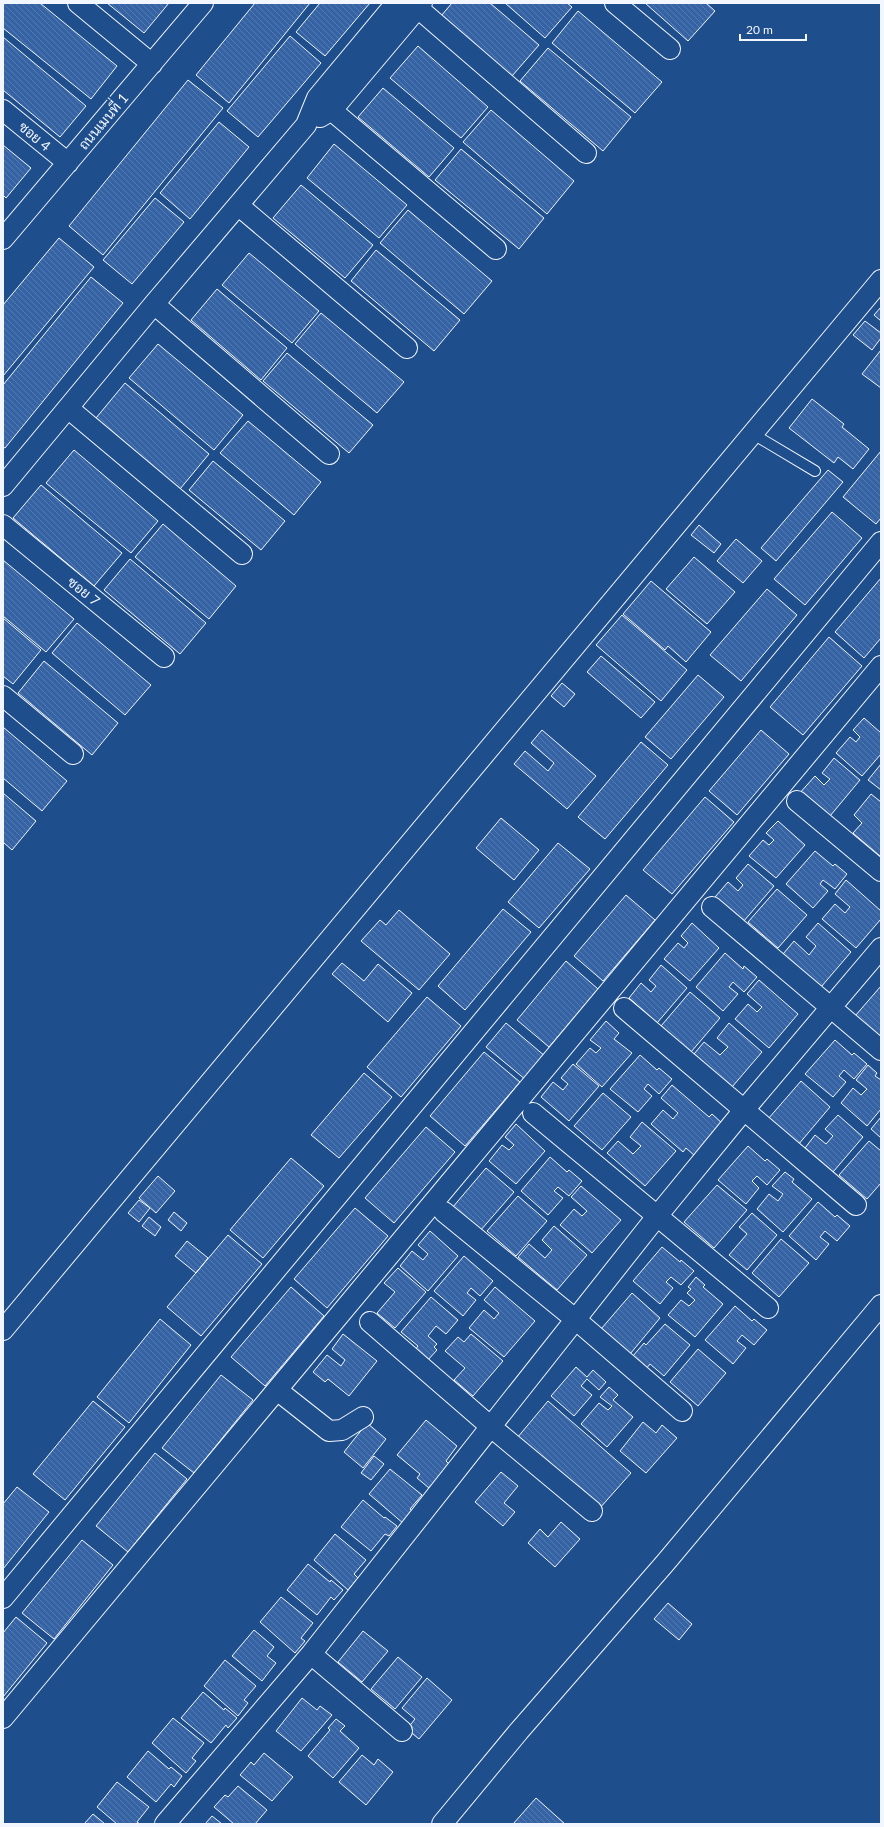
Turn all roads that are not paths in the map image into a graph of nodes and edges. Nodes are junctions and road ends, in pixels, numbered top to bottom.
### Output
1 (78, 3) edge
2 (203, 3) edge
3 (396, 3) edge
4 (615, 3) edge
5 (417, 5) edge
6 (670, 49) dead end
7 (152, 64) junction
8 (325, 104) junction
9 (3, 110) edge
10 (586, 153) dead end
11 (68, 163) junction
12 (238, 204) junction
13 (3, 239) edge
14 (496, 249) dead end
15 (881, 280) edge
16 (154, 304) junction
17 (407, 348) dead end
18 (68, 408) junction
19 (753, 434) junction
20 (329, 454) dead end
21 (815, 471) dead end
22 (3, 486) edge
23 (3, 524) edge
24 (881, 542) edge
25 (242, 554) dead end
26 (164, 657) dead end
27 (881, 666) edge
28 (3, 696) edge
29 (73, 754) dead end
30 (797, 801) dead end
31 (881, 872) edge
32 (712, 907) dead end
33 (881, 948) edge
34 (624, 1008) dead end
35 (830, 1008) junction
36 (881, 1050) edge
37 (744, 1110) junction
38 (533, 1113) dead end
39 (856, 1205) dead end
40 (444, 1212) dead end
41 (658, 1215) junction
42 (881, 1305) edge
43 (768, 1308) dead end
44 (575, 1319) junction
45 (370, 1322) dead end
46 (3, 1330) edge
47 (277, 1390) junction
48 (682, 1411) dead end
49 (364, 1417) dead end
50 (490, 1426) junction
51 (592, 1511) dead end
52 (3, 1598) edge
53 (311, 1654) junction
54 (3, 1718) edge
55 (402, 1731) dead end
56 (165, 1824) edge
57 (442, 1824) edge

1 - 7 street
2 - 7 street, ถนนเมนที่ 1
3 - 8 street
4 - 6 street
5 - 8 street
5 - 10 street
7 - 11 street, ถนนเมนที่ 1
8 - 12 street
8 - 14 street
9 - 11 street, ซอย 4
11 - 13 street, ถนนเมนที่ 1
12 - 16 street
12 - 17 street
15 - 19 street
16 - 18 street
16 - 20 street
18 - 22 street
18 - 25 street
19 - 21 lane
19 - 46 street
23 - 26 street, ซอย 7
24 - 52 street
27 - 47 street
28 - 29 street
30 - 31 street
32 - 35 street
33 - 35 street
34 - 37 street
35 - 36 street
35 - 37 street
37 - 39 street
37 - 41 street
38 - 41 street
40 - 44 street
41 - 43 street
41 - 44 street
42 - 57 street
44 - 48 street
44 - 50 street
45 - 50 street
47 - 49 street
47 - 54 street
50 - 51 street
50 - 53 street
53 - 55 street
53 - 56 street

